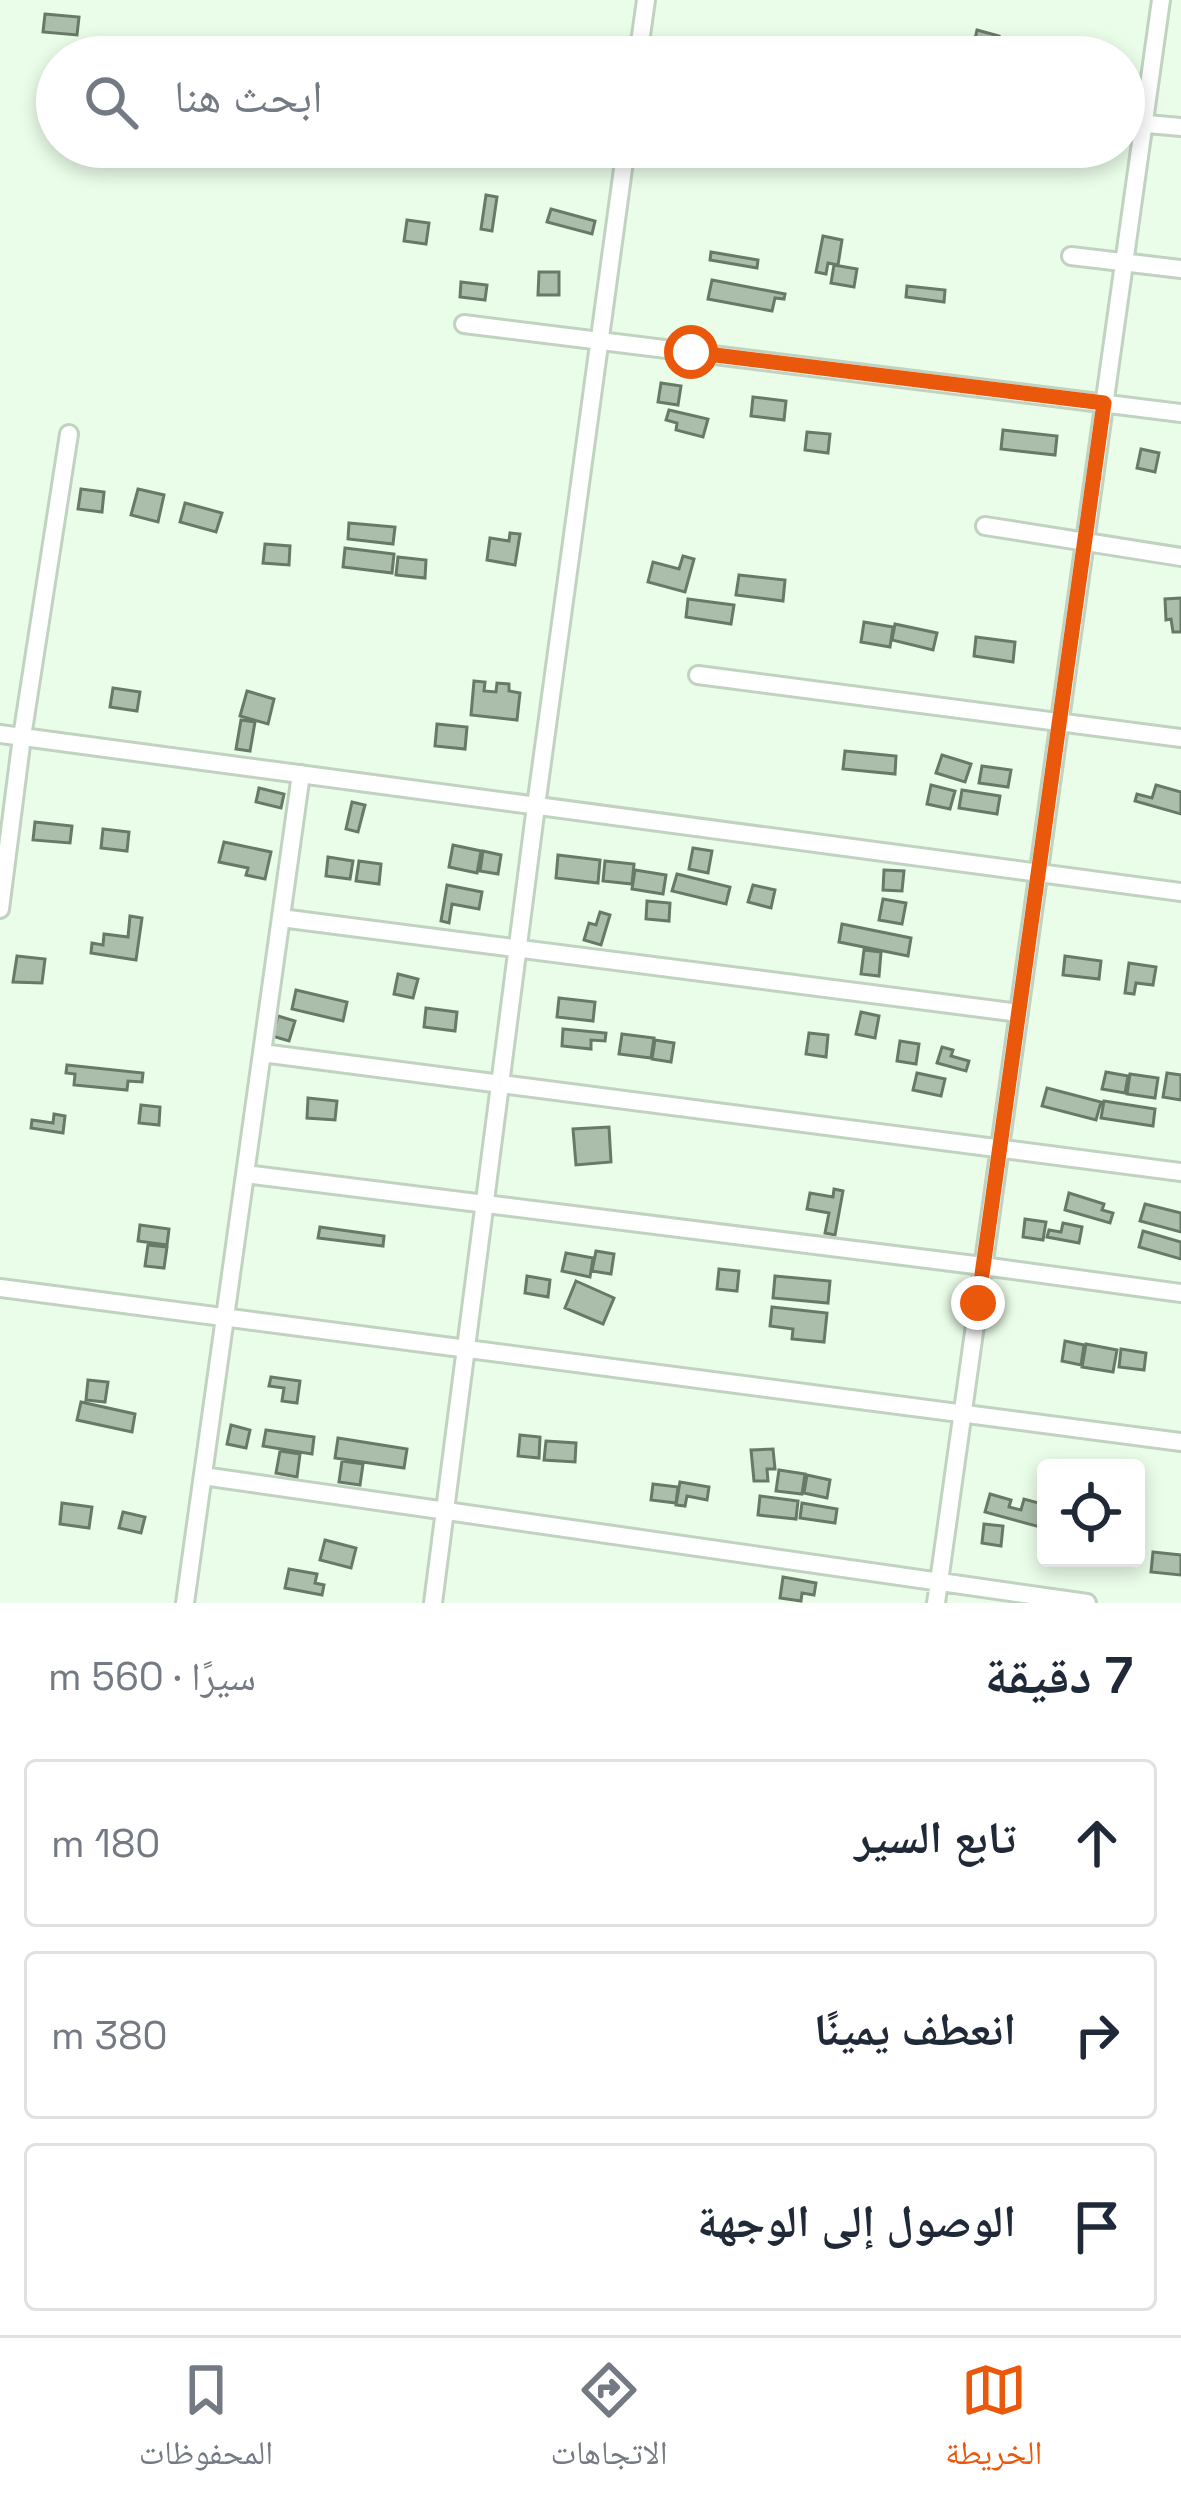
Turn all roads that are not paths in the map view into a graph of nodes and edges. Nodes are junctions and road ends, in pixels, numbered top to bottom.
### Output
1 (646, 0) edge
2 (1160, 0) edge
3 (641, 36) edge
4 (1145, 92) edge
5 (1145, 123) edge
6 (1181, 127) edge
7 (623, 168) edge
8 (1135, 168) edge
9 (1072, 256) dead end
10 (1124, 262) junction
11 (1181, 269) edge
12 (464, 324) dead end
13 (599, 340) junction
14 (1104, 403) junction
15 (1181, 412) edge
16 (68, 434) dead end
17 (985, 526) dead end
18 (1085, 542) junction
19 (1181, 557) edge
20 (698, 675) dead end
21 (1060, 722) junction
22 (0, 734) edge
23 (22, 737) junction
24 (1181, 738) edge
25 (302, 774) junction
26 (536, 806) junction
27 (1039, 873) junction
28 (1181, 892) edge
29 (0, 909) edge
30 (281, 918) junction
31 (518, 949) junction
32 (1019, 1013) junction
33 (262, 1053) junction
34 (500, 1084) junction
35 (1000, 1148) junction
36 (1181, 1172) edge
37 (245, 1174) junction
38 (484, 1204) junction
39 (983, 1266) junction
40 (0, 1288) edge
41 (1181, 1293) edge
42 (225, 1318) junction
43 (466, 1349) junction
44 (963, 1414) junction
45 (1181, 1442) edge
46 (203, 1476) junction
47 (445, 1511) junction
48 (939, 1582) junction
49 (185, 1603) edge
50 (433, 1603) edge
51 (936, 1603) edge
52 (1087, 1603) edge

1 - 3 street
2 - 4 street
5 - 6 street
7 - 13 street
8 - 10 street
9 - 10 street
10 - 11 street
10 - 14 street
12 - 13 street
13 - 14 street
13 - 26 street
14 - 15 street
14 - 18 street
16 - 23 street
17 - 18 street
18 - 19 street
18 - 21 street
20 - 21 street
21 - 24 street
21 - 27 street
22 - 23 street
23 - 25 street
23 - 29 street
25 - 26 street
25 - 30 street
26 - 27 street
26 - 31 street
27 - 28 street
27 - 32 street
30 - 31 street
30 - 33 street
31 - 32 street
31 - 34 street
32 - 35 street
33 - 34 street
33 - 37 street
34 - 35 street
34 - 38 street
35 - 36 street
35 - 39 street
37 - 38 street
37 - 42 street
38 - 39 street
38 - 43 street
39 - 41 street
39 - 44 street
40 - 42 street
42 - 43 street
42 - 46 street
43 - 44 street
43 - 47 street
44 - 45 street
44 - 48 street
46 - 47 street
46 - 49 street
47 - 48 street
47 - 50 street
48 - 51 street
48 - 52 street

